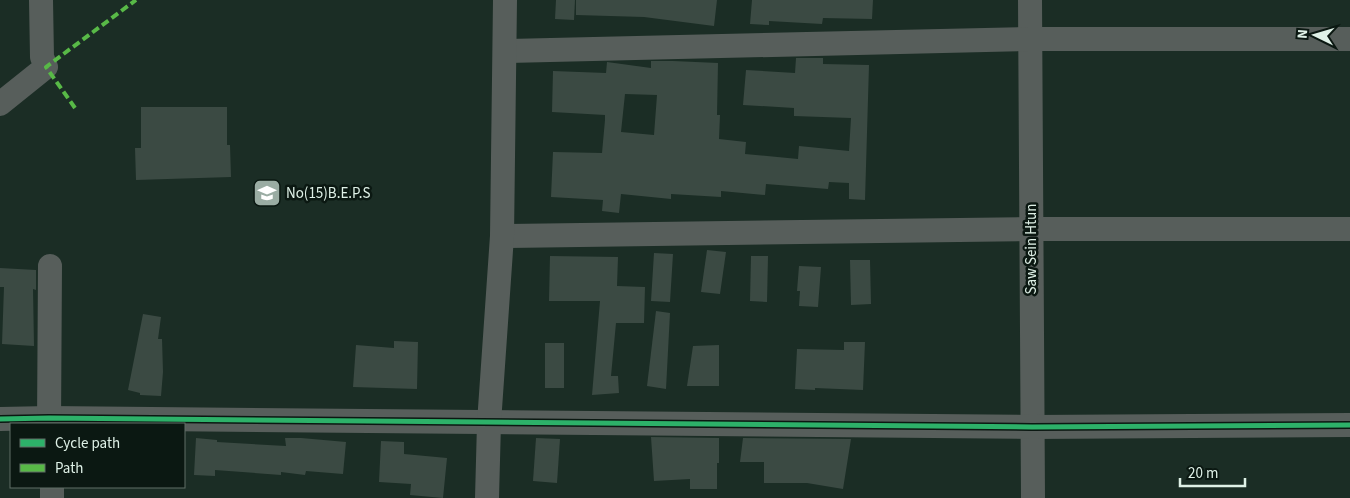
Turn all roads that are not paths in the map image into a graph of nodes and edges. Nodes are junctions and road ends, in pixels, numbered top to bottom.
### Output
1 (41, 0) edge
2 (506, 0) edge
3 (1030, 0) edge
4 (1030, 39) junction
5 (1350, 39) edge
6 (505, 51) junction
7 (0, 104) edge
8 (1031, 228) junction
9 (1350, 229) edge
10 (502, 236) junction
11 (50, 266) dead end
12 (0, 419) edge
13 (49, 421) edge
14 (489, 423) junction
15 (1350, 426) edge
16 (1032, 427) junction
17 (487, 498) edge
18 (1033, 498) edge

1 - 7 street
2 - 6 street
3 - 4 street, Saw Sein Htun
4 - 5 street
4 - 6 street
4 - 8 street, Saw Sein Htun
6 - 10 street
8 - 9 street
8 - 10 street
8 - 16 street, Saw Sein Htun
10 - 14 street
11 - 13 street
12 - 13 street
13 - 14 street
14 - 16 street
14 - 17 street
15 - 16 street
16 - 18 street, Saw Sein Htun

